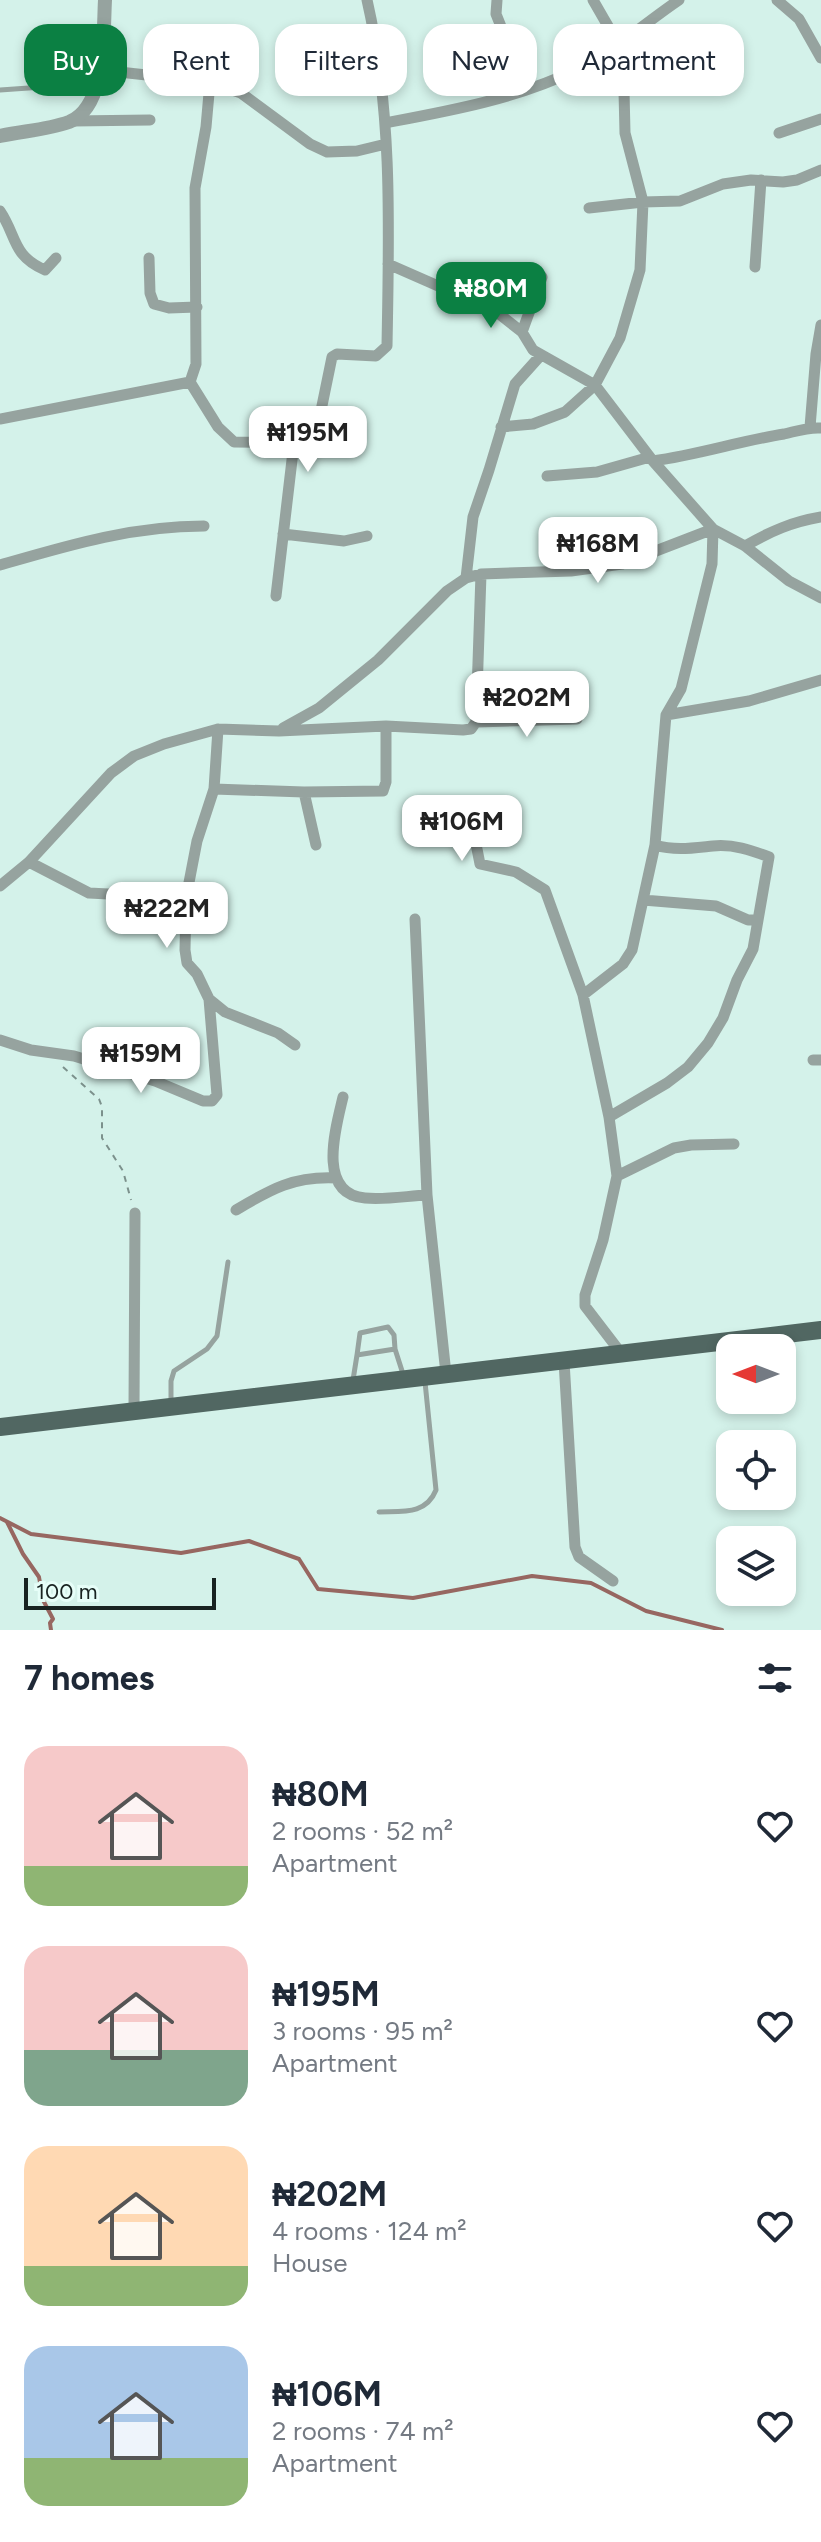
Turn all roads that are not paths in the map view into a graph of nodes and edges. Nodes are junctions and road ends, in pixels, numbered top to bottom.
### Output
1 (105, 0) edge
2 (367, 0) edge
3 (497, 0) edge
4 (593, 0) edge
5 (679, 0) edge
6 (777, 0) edge
7 (104, 24) edge
8 (500, 24) edge
9 (607, 24) edge
10 (645, 24) edge
11 (821, 58) edge
12 (553, 79) edge
13 (24, 88) edge
14 (0, 90) edge
15 (93, 96) edge
16 (209, 96) edge
17 (245, 96) edge
18 (624, 96) edge
19 (821, 119) edge
20 (150, 120) dead end
21 (73, 121) junction
22 (385, 123) junction
23 (779, 133) dead end
24 (0, 136) edge
25 (386, 144) junction
26 (821, 170) edge
27 (761, 180) junction
28 (643, 202) junction
29 (589, 208) dead end
30 (0, 211) edge
31 (56, 258) dead end
32 (149, 258) dead end
33 (388, 264) junction
34 (755, 267) dead end
35 (542, 277) dead end
36 (197, 307) junction
37 (821, 325) edge
38 (522, 332) junction
39 (541, 355) junction
40 (190, 382) junction
41 (595, 385) junction
42 (0, 419) edge
43 (501, 427) junction
44 (816, 428) edge
45 (294, 443) junction
46 (652, 459) junction
47 (547, 476) dead end
48 (821, 517) edge
49 (204, 526) dead end
50 (713, 529) junction
51 (283, 534) junction
52 (367, 536) dead end
53 (745, 546) junction
54 (0, 565) edge
55 (481, 574) junction
56 (466, 578) junction
57 (276, 596) dead end
58 (821, 598) edge
59 (821, 680) edge
60 (666, 715) junction
61 (577, 719) dead end
62 (476, 722) junction
63 (386, 726) junction
64 (218, 729) junction
65 (279, 731) junction
66 (214, 789) junction
67 (304, 792) junction
68 (474, 803) dead end
69 (316, 845) dead end
70 (655, 845) junction
71 (29, 862) junction
72 (0, 886) edge
73 (186, 898) junction
74 (643, 900) junction
75 (415, 919) dead end
76 (756, 920) junction
77 (583, 995) junction
78 (209, 999) junction
79 (0, 1040) edge
80 (295, 1045) dead end
81 (343, 1097) dead end
82 (609, 1117) junction
83 (734, 1144) dead end
84 (617, 1176) junction
85 (336, 1178) junction
86 (427, 1195) junction
87 (236, 1210) dead end
88 (135, 1213) road end
89 (228, 1262) dead end
90 (821, 1330) edge
91 (395, 1349) junction
92 (621, 1353) junction
93 (357, 1355) junction
94 (564, 1361) junction
95 (446, 1374) junction
96 (425, 1377) junction
97 (405, 1379) junction
98 (352, 1385) junction
99 (171, 1405) junction
100 (134, 1410) junction
101 (0, 1427) edge
102 (379, 1512) dead end
103 (613, 1581) dead end

1 - 7 street
2 - 22 street
3 - 8 street
4 - 9 street
5 - 10 street
6 - 11 street
12 - 22 street
13 - 14 lane
15 - 21 street
16 - 36 street
17 - 25 street
18 - 28 street
19 - 23 street
20 - 21 street
21 - 24 street
22 - 25 street
25 - 33 street
26 - 27 street
27 - 28 street
27 - 34 street
28 - 29 street
28 - 41 street
30 - 31 street
32 - 36 street
33 - 38 street
33 - 45 street
35 - 38 street
36 - 40 street
37 - 44 street
38 - 39 street
39 - 41 street
39 - 43 street
40 - 42 street
40 - 45 street
41 - 43 street
41 - 46 street
43 - 56 street
44 - 46 street
45 - 51 street
46 - 47 street
46 - 50 street
48 - 53 street
49 - 54 street
50 - 53 street
50 - 55 street
50 - 60 street
51 - 52 street
51 - 57 street
53 - 58 street
55 - 56 street
55 - 62 street
56 - 65 street
59 - 60 street
60 - 70 street
61 - 62 street
62 - 63 street
63 - 65 street
63 - 67 street
64 - 65 street
64 - 66 street
64 - 71 street
66 - 67 street
66 - 73 street
67 - 69 street
68 - 77 street
70 - 74 street
70 - 76 street
71 - 72 street
71 - 73 street
73 - 78 street
74 - 76 street
74 - 77 street
75 - 86 street
76 - 82 street
77 - 82 street
78 - 79 street
78 - 80 street
81 - 85 street
82 - 84 street
83 - 84 street
84 - 92 street
85 - 86 street
85 - 87 street
86 - 95 street
88 - 100 street
89 - 99 lane
90 - 92 main road
91 - 93 lane
91 - 93 lane
91 - 97 lane
92 - 94 main road
93 - 98 lane
94 - 95 main road
94 - 103 street
95 - 96 main road
96 - 97 main road
96 - 102 lane
97 - 98 main road
98 - 99 main road
99 - 100 main road
100 - 101 main road

